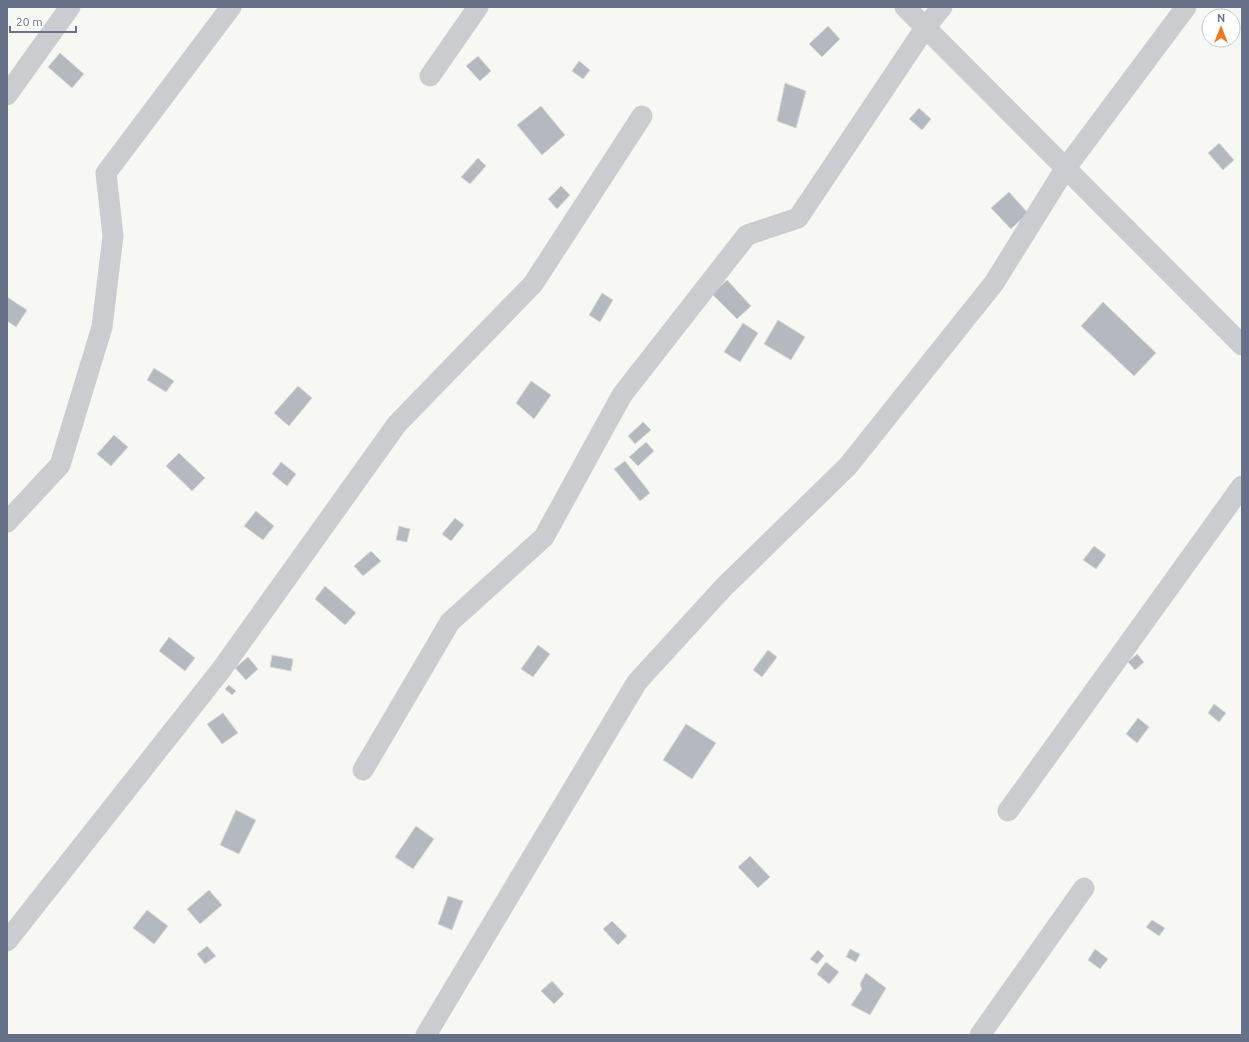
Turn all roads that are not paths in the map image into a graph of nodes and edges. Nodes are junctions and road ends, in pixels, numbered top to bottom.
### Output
1 (70, 7) edge
2 (231, 7) edge
3 (478, 7) edge
4 (905, 7) edge
5 (942, 7) edge
6 (1186, 7) edge
7 (925, 28) junction
8 (430, 76) dead end
9 (7, 95) edge
10 (642, 116) dead end
11 (1065, 169) junction
12 (1242, 345) edge
13 (1242, 486) edge
14 (7, 522) edge
15 (363, 770) dead end
16 (1008, 811) dead end
17 (1084, 888) dead end
18 (7, 941) edge
19 (426, 1035) edge
20 (980, 1035) edge

1 - 9 street
2 - 14 street
3 - 8 street
4 - 7 street
5 - 7 street
6 - 11 street
7 - 11 street
7 - 15 street
10 - 18 street
11 - 12 street
11 - 19 street
13 - 16 street
17 - 20 street

